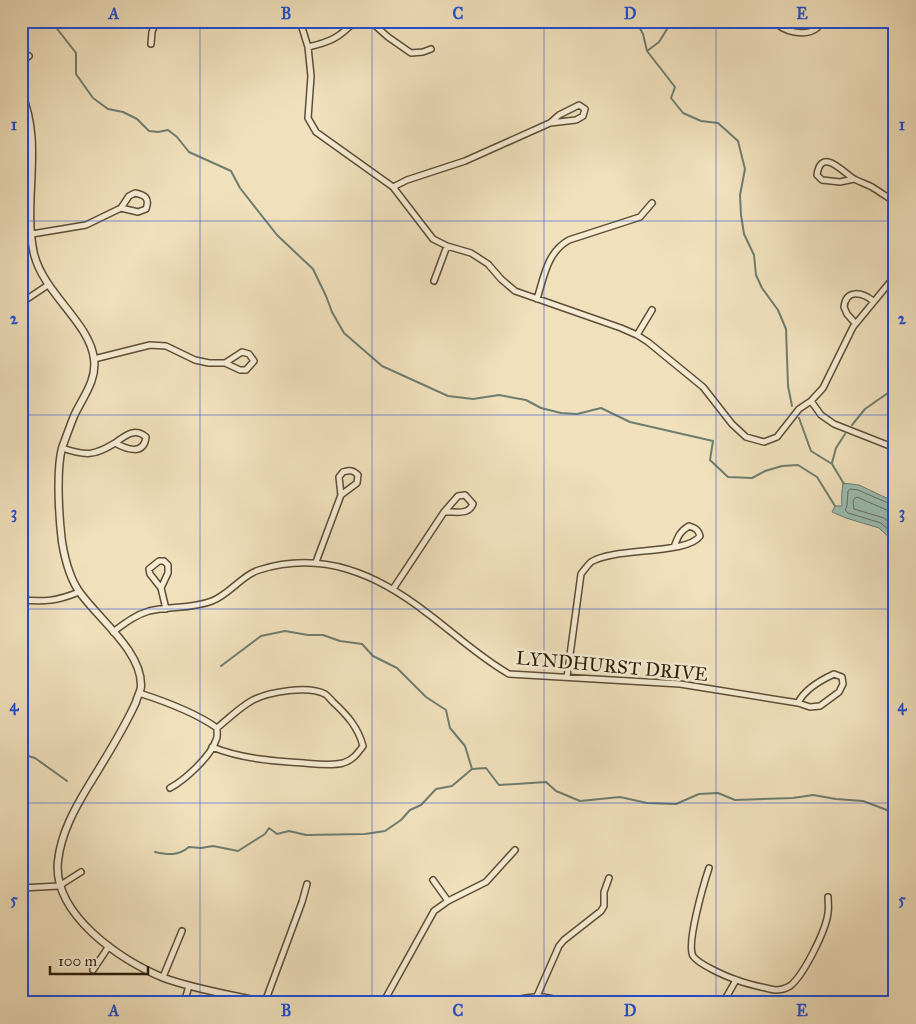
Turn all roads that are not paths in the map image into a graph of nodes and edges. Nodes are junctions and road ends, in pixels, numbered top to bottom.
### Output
1 (156, 21) edge
2 (300, 21) edge
3 (355, 21) edge
4 (370, 21) edge
5 (775, 21) edge
6 (822, 21) edge
7 (151, 44) dead end
8 (308, 47) junction
9 (431, 49) dead end
10 (30, 56) dead end
11 (21, 62) edge
12 (21, 93) edge
13 (550, 123) junction
14 (854, 179) junction
15 (393, 187) junction
16 (21, 190) edge
17 (30, 190) junction
18 (895, 202) edge
19 (652, 203) dead end
20 (122, 208) junction
21 (32, 234) junction
22 (447, 246) junction
23 (895, 276) edge
24 (434, 281) dead end
25 (48, 285) junction
26 (536, 299) junction
27 (873, 302) junction
28 (21, 303) edge
29 (652, 310) dead end
30 (855, 323) junction
31 (637, 335) junction
32 (94, 359) junction
33 (226, 363) junction
34 (811, 401) junction
35 (115, 443) junction
36 (62, 448) junction
37 (895, 448) edge
38 (341, 496) junction
39 (444, 512) junction
40 (674, 547) junction
41 (316, 562) junction
42 (161, 588) junction
43 (394, 589) junction
44 (79, 592) junction
45 (21, 600) edge
46 (166, 609) junction
47 (113, 632) junction
48 (567, 676) junction
49 (139, 693) junction
50 (798, 704) junction
51 (217, 728) junction
52 (212, 747) junction
53 (170, 788) dead end
54 (515, 850) dead end
55 (709, 868) dead end
56 (81, 872) dead end
57 (609, 878) dead end
58 (433, 880) dead end
59 (307, 884) dead end
60 (59, 886) junction
61 (21, 888) edge
62 (828, 897) dead end
63 (448, 901) junction
64 (182, 931) dead end
65 (109, 946) junction
66 (93, 970) dead end
67 (164, 977) junction
68 (736, 980) junction
69 (189, 986) junction
70 (537, 996) junction
71 (266, 1002) edge
72 (184, 1003) edge
73 (383, 1003) edge
74 (506, 1003) edge
75 (563, 1003) edge
76 (724, 1003) edge

1 - 7 street
2 - 8 street
3 - 8 street
4 - 9 street
5 - 6 street
8 - 15 street
10 - 11 street
12 - 17 street
13 - 13 street
13 - 15 street
14 - 14 street
14 - 18 street
15 - 22 street
16 - 17 street
17 - 21 street
19 - 26 street
20 - 20 street
20 - 21 street
21 - 25 street
22 - 24 street
22 - 26 street
23 - 27 street
25 - 28 street
25 - 32 street
26 - 31 street
27 - 30 street
27 - 30 street
29 - 31 street
30 - 34 street
31 - 34 street
32 - 33 street
32 - 36 street
33 - 33 street
34 - 37 street
35 - 35 street
35 - 36 street
36 - 44 street
38 - 38 street
38 - 41 street
39 - 39 street
39 - 43 street
40 - 40 street
40 - 48 street
41 - 43 street, LYNDHURST DRIVE
41 - 46 street, LYNDHURST DRIVE
42 - 42 street
42 - 46 street
43 - 48 street, LYNDHURST DRIVE
44 - 45 street
44 - 47 street
46 - 47 street, LYNDHURST DRIVE
47 - 49 street
48 - 50 street, LYNDHURST DRIVE
49 - 51 street
49 - 60 street
50 - 50 street, LYNDHURST DRIVE
51 - 52 street
51 - 52 street
52 - 53 street
54 - 63 street
55 - 68 street
56 - 60 street
57 - 70 street
58 - 63 street
59 - 71 street
60 - 61 street
60 - 65 street
62 - 68 street
63 - 73 street
64 - 67 street
65 - 66 street
65 - 67 street
67 - 69 street
68 - 76 street
69 - 71 street
69 - 72 street
70 - 74 street
70 - 75 street

